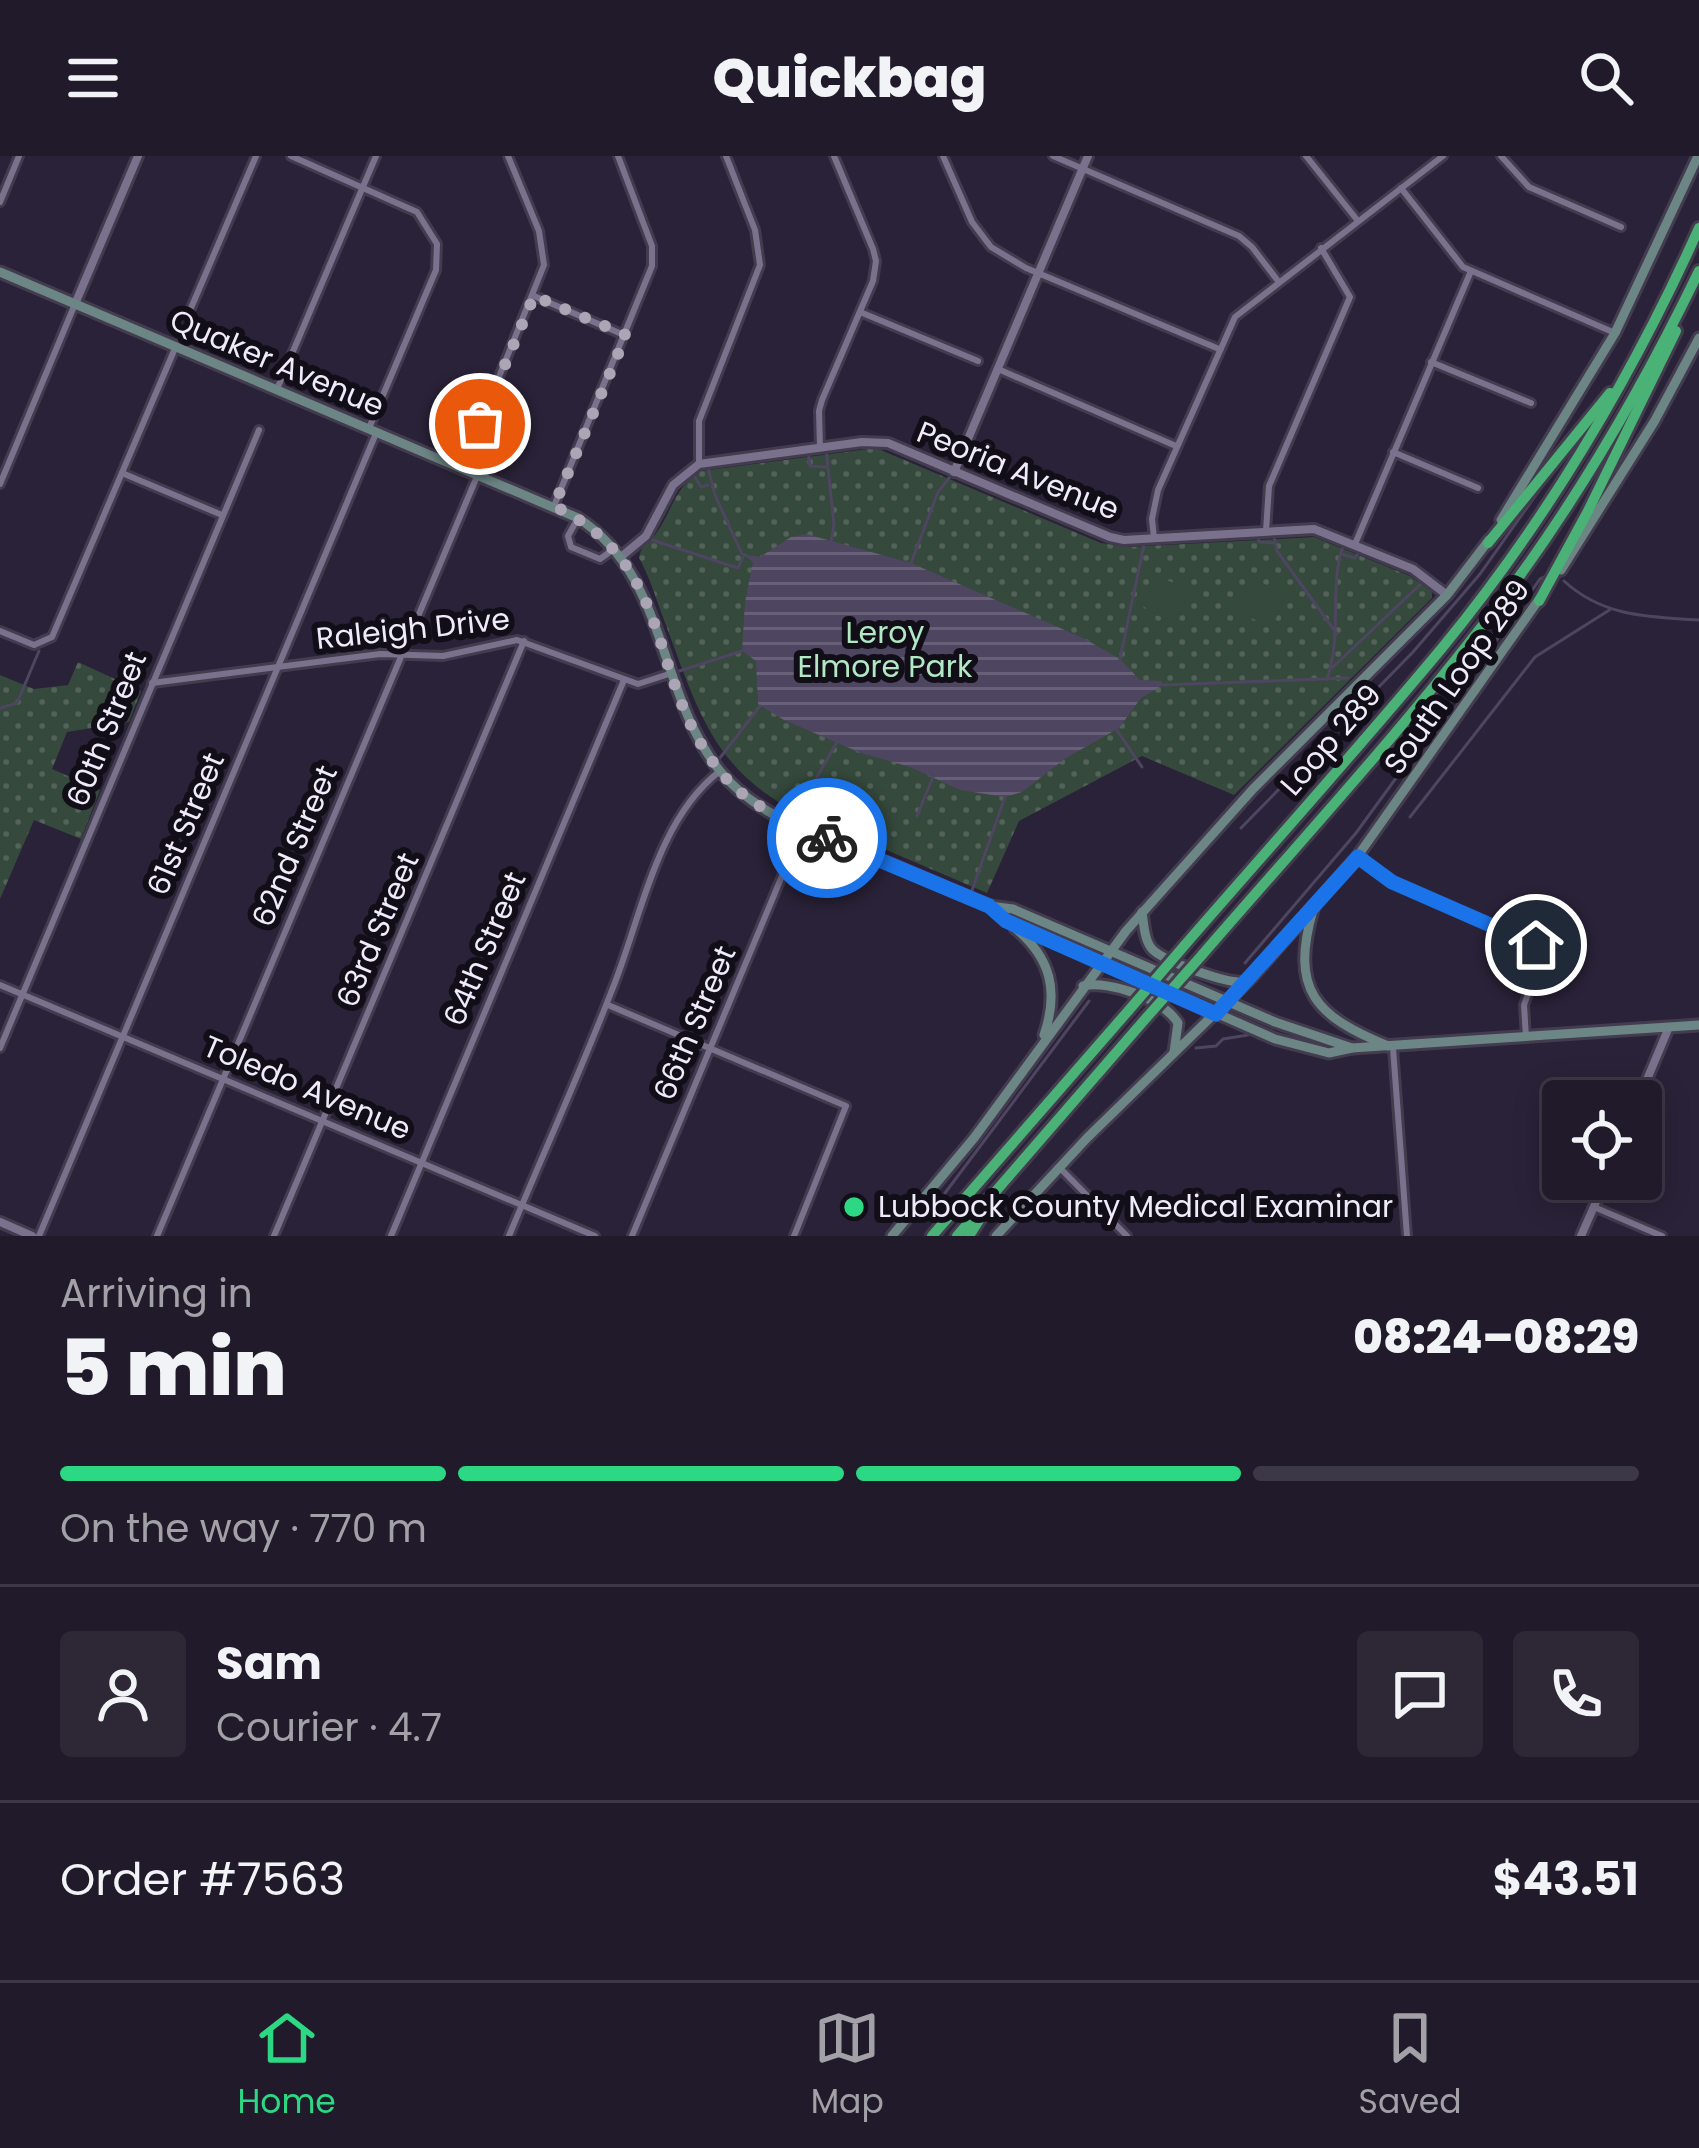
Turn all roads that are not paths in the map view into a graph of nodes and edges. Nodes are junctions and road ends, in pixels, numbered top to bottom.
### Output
1 (20, 156) edge
2 (138, 156) edge
3 (256, 156) edge
4 (291, 156) edge
5 (376, 156) edge
6 (508, 156) edge
7 (726, 156) edge
8 (835, 156) edge
9 (944, 156) edge
10 (1053, 156) edge
11 (1088, 156) edge
12 (1306, 156) edge
13 (1501, 156) edge
14 (1698, 156) edge
15 (621, 157) edge
16 (1439, 157) edge
17 (1082, 170) junction
18 (363, 187) junction
19 (1401, 188) junction
20 (0, 202) edge
21 (1358, 220) junction
22 (1621, 226) dead end
23 (1699, 227) edge
24 (1321, 248) junction
25 (1472, 271) junction
26 (1699, 271) edge
27 (0, 272) edge
28 (1039, 273) junction
29 (1278, 281) junction
30 (1687, 295) junction
31 (534, 296) junction
32 (75, 304) junction
33 (191, 308) dead end
34 (860, 312) junction
35 (1615, 333) junction
36 (626, 335) junction
37 (1699, 338) edge
38 (176, 346) junction
39 (1219, 349) junction
40 (978, 361) dead end
41 (1431, 362) junction
42 (998, 368) junction
43 (1624, 377) junction
44 (277, 389) junction
45 (1531, 403) dead end
46 (480, 424) dead end
47 (259, 430) dead end
48 (373, 430) junction
49 (1177, 446) junction
50 (820, 448) junction
51 (1393, 452) junction
52 (699, 464) junction
53 (122, 472) junction
54 (954, 472) junction
55 (478, 474) junction
56 (0, 484) edge
57 (1478, 488) dead end
58 (554, 506) junction
59 (222, 514) junction
60 (578, 518) junction
61 (1266, 531) junction
62 (1154, 538) junction
63 (1488, 542) junction
64 (1355, 544) junction
65 (618, 552) junction
66 (1448, 595) junction
67 (1539, 601) junction
68 (0, 631) edge
69 (524, 641) junction
70 (402, 653) junction
71 (278, 668) junction
72 (672, 673) junction
73 (624, 680) junction
74 (152, 682) junction
75 (720, 771) junction
76 (802, 828) junction
77 (1358, 857) junction
78 (989, 906) junction
79 (1313, 907) junction
80 (1142, 912) junction
81 (1006, 921) junction
82 (1111, 951) junction
83 (1101, 963) junction
84 (1251, 978) junction
85 (0, 985) edge
86 (1083, 986) junction
87 (22, 994) junction
88 (1228, 1002) junction
89 (607, 1004) junction
90 (1216, 1014) junction
91 (1699, 1025) edge
92 (1669, 1027) junction
93 (123, 1037) junction
94 (1526, 1038) junction
95 (1040, 1046) junction
96 (711, 1047) junction
97 (0, 1048) edge
98 (1352, 1048) junction
99 (1393, 1048) junction
100 (1173, 1057) junction
101 (224, 1079) junction
102 (1647, 1080) edge
103 (323, 1121) junction
104 (422, 1163) junction
105 (1059, 1167) junction
106 (1002, 1184) junction
107 (965, 1198) junction
108 (1597, 1200) edge
109 (522, 1205) junction
110 (1594, 1207) junction
111 (0, 1222) edge
112 (36, 1236) edge
113 (158, 1236) edge
114 (274, 1236) edge
115 (391, 1236) edge
116 (509, 1236) edge
117 (595, 1236) edge
118 (632, 1236) edge
119 (794, 1236) edge
120 (892, 1236) edge
121 (922, 1236) edge
122 (932, 1236) edge
123 (957, 1236) edge
124 (969, 1236) edge
125 (996, 1236) edge
126 (1127, 1236) edge
127 (1407, 1236) edge
128 (1582, 1236) edge
129 (1662, 1236) edge

1 - 20 street
2 - 32 street
3 - 33 street
4 - 18 street
5 - 18 street
6 - 31 street
7 - 52 street
8 - 34 street
9 - 28 street
10 - 17 street
11 - 17 street
12 - 21 street
13 - 22 street
14 - 35 main road
15 - 36 street
16 - 19 street
17 - 28 street
17 - 29 street
18 - 44 street
18 - 48 street, 61st Street
19 - 21 street
19 - 25 street
21 - 24 street
23 - 43 highway, Loop 289
24 - 29 street
24 - 61 street
25 - 35 street
25 - 41 street
26 - 30 highway, Loop 289
27 - 32 main road, Quaker Avenue
28 - 39 street
28 - 42 street
29 - 39 street
30 - 67 highway
30 - 106 highway, Loop 289, bridge
31 - 36 street
31 - 46 street
32 - 38 main road, Quaker Avenue
32 - 56 street
34 - 40 street
34 - 50 street
35 - 63 main road
36 - 58 street
37 - 67 main road, South Loop 289
38 - 44 main road, Quaker Avenue
38 - 53 street
39 - 49 street
41 - 45 street
41 - 51 street
42 - 49 street
42 - 54 street
43 - 63 highway
43 - 107 highway, Loop 289, bridge
44 - 48 main road, Quaker Avenue
47 - 59 street, 60th Street
48 - 55 main road, Quaker Avenue
48 - 71 street, 61st Street
49 - 62 street
50 - 52 street, Peoria Avenue
50 - 54 street, Peoria Avenue
51 - 57 street
51 - 64 street
52 - 65 street
53 - 59 street
53 - 68 street
54 - 62 street, Peoria Avenue
55 - 58 main road, Quaker Avenue
55 - 70 street, 62nd Street
58 - 60 main road, Quaker Avenue
59 - 74 street, 60th Street
60 - 65 main road, Quaker Avenue
60 - 65 street
61 - 62 street, Peoria Avenue
61 - 64 street, Peoria Avenue
63 - 66 main road
64 - 66 street, Peoria Avenue
65 - 72 main road, Quaker Avenue
66 - 80 main road
67 - 77 main road, South Loop 289
69 - 70 street, Raleigh Drive
69 - 73 street, Raleigh Drive
69 - 103 street, 63rd Street
70 - 71 street, Raleigh Drive
70 - 101 street, 62nd Street
71 - 74 street, Raleigh Drive
71 - 93 street, 61st Street
72 - 73 street, Raleigh Drive
72 - 75 main road, Quaker Avenue
73 - 104 street, 64th Street
74 - 87 street, 60th Street
75 - 76 main road, Quaker Avenue
75 - 89 street
76 - 78 main road, Quaker Avenue
76 - 96 street, 66th Street
77 - 79 main road, South Loop 289
77 - 94 street
78 - 81 main road, Quaker Avenue
78 - 82 main road, Quaker Avenue
79 - 84 main road, South Loop 289
79 - 99 main road
80 - 82 main road
80 - 84 main road
81 - 83 main road, Quaker Avenue
81 - 95 main road
82 - 83 main road
82 - 88 main road, Quaker Avenue
83 - 86 main road
83 - 90 main road, Quaker Avenue
84 - 88 main road, South Loop 289
85 - 87 street, Toledo Avenue
86 - 95 main road
86 - 100 main road
87 - 93 street, Toledo Avenue
87 - 97 street, 60th Street
88 - 90 main road, South Loop 289
88 - 98 main road, Quaker Avenue
89 - 96 street
89 - 109 street
90 - 98 main road, Quaker Avenue
90 - 100 main road, South Loop 289
91 - 92 main road, Quaker Avenue
92 - 94 main road, Quaker Avenue
92 - 102 street
93 - 101 street, Toledo Avenue
93 - 112 street, 61st Street
94 - 99 main road, Quaker Avenue
95 - 120 main road
96 - 118 street, 66th Street
96 - 119 street
98 - 99 main road, Quaker Avenue
99 - 127 street
100 - 105 main road, South Loop 289
101 - 103 street, Toledo Avenue
101 - 113 street, 62nd Street
103 - 104 street, Toledo Avenue
103 - 114 street, 63rd Street
104 - 109 street, Toledo Avenue
104 - 115 street, 64th Street
105 - 125 main road, South Loop 289
105 - 126 street
106 - 123 highway, Loop 289
106 - 124 highway
107 - 121 highway
107 - 122 highway, Loop 289
108 - 110 street
109 - 116 street
109 - 117 street, Toledo Avenue
110 - 128 street
110 - 129 street
111 - 112 street

